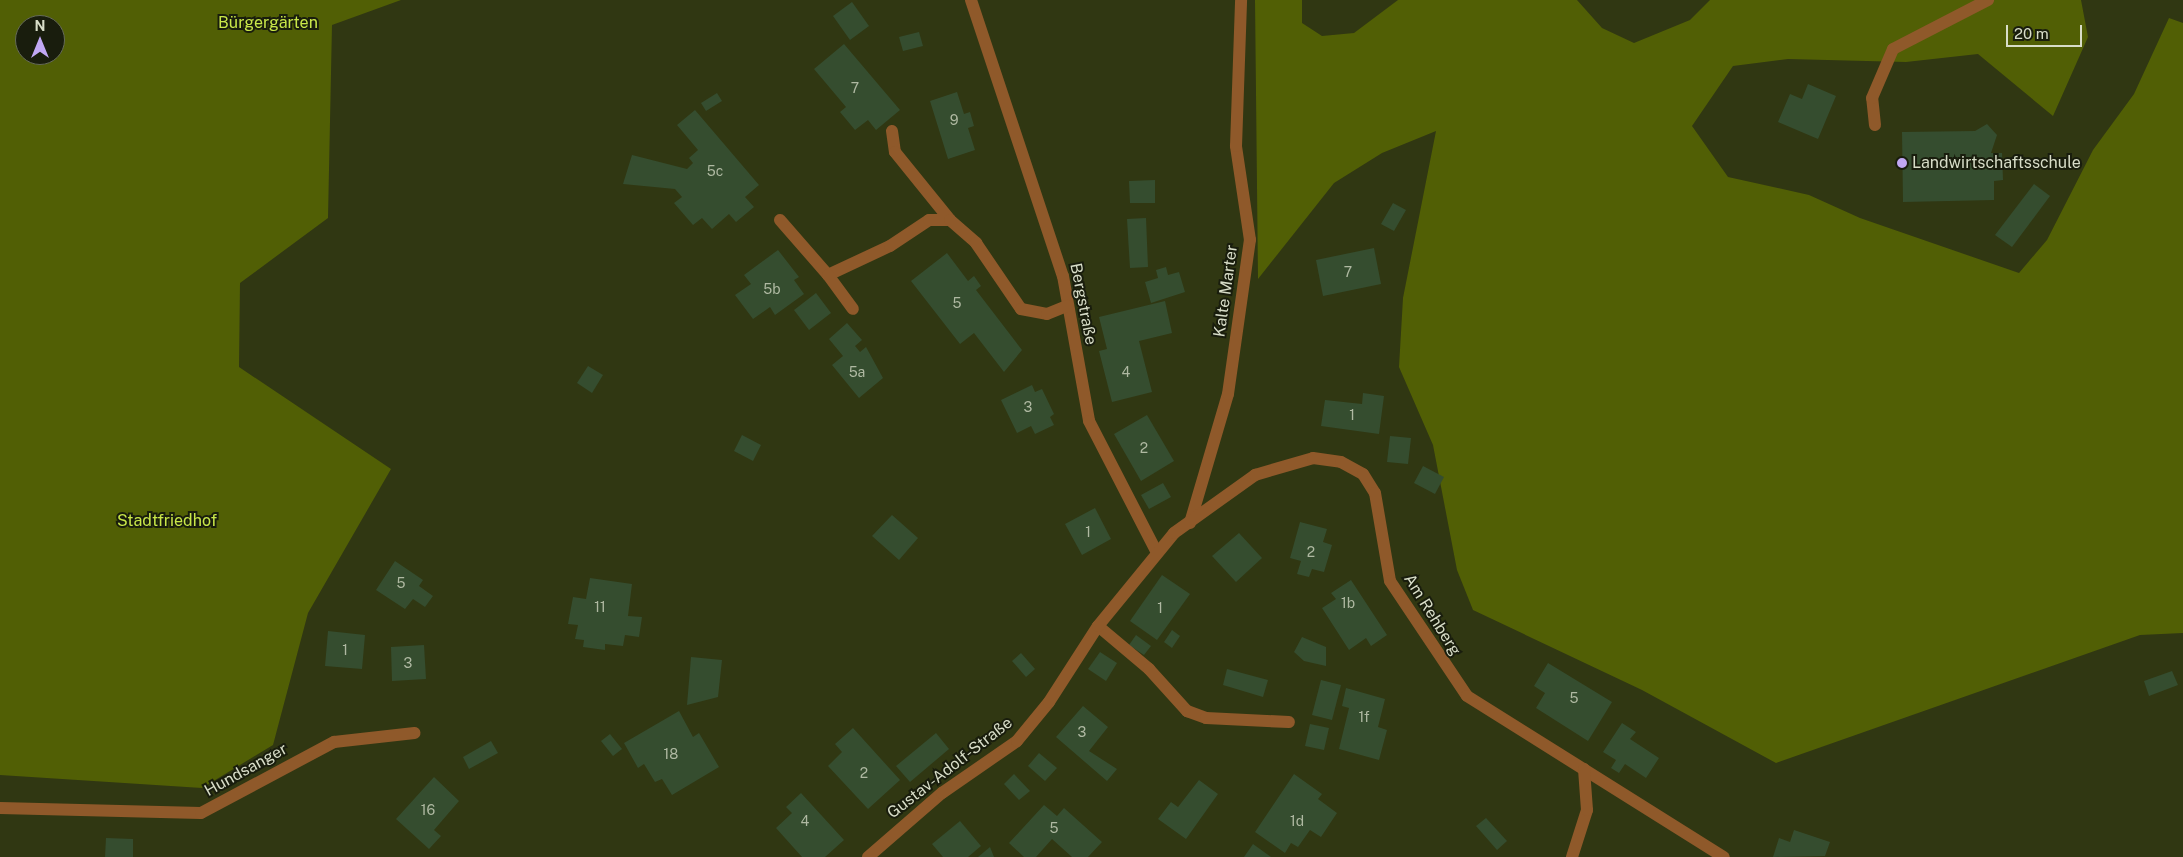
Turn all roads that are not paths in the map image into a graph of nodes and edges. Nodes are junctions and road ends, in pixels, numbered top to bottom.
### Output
1 (971, 0) edge
2 (1241, 0) edge
3 (1988, 0) edge
4 (1874, 126) dead end
5 (892, 131) dead end
6 (780, 220) dead end
7 (950, 220) junction
8 (828, 275) junction
9 (1067, 306) junction
10 (853, 309) dead end
11 (1190, 523) junction
12 (1174, 533) joint
13 (1156, 551) junction
14 (1098, 626) junction
15 (1289, 722) dead end
16 (414, 732) dead end
17 (1584, 769) junction
18 (0, 808) edge
19 (868, 857) edge
20 (1572, 857) edge
21 (1724, 857) edge

1 - 9 street, Bergstraße
2 - 11 street, Kalte Marter
3 - 4 street
5 - 7 street
6 - 8 street
7 - 8 street
7 - 9 street
8 - 10 street
9 - 13 street, Bergstraße
11 - 12 street, Am Rehberg
11 - 17 street, Am Rehberg
12 - 13 street, Gustav-Adolf-Straße
13 - 14 street, Gustav-Adolf-Straße
14 - 15 street
14 - 19 street, Gustav-Adolf-Straße
16 - 18 street, Hundsanger
17 - 20 street
17 - 21 street, Am Rehberg

